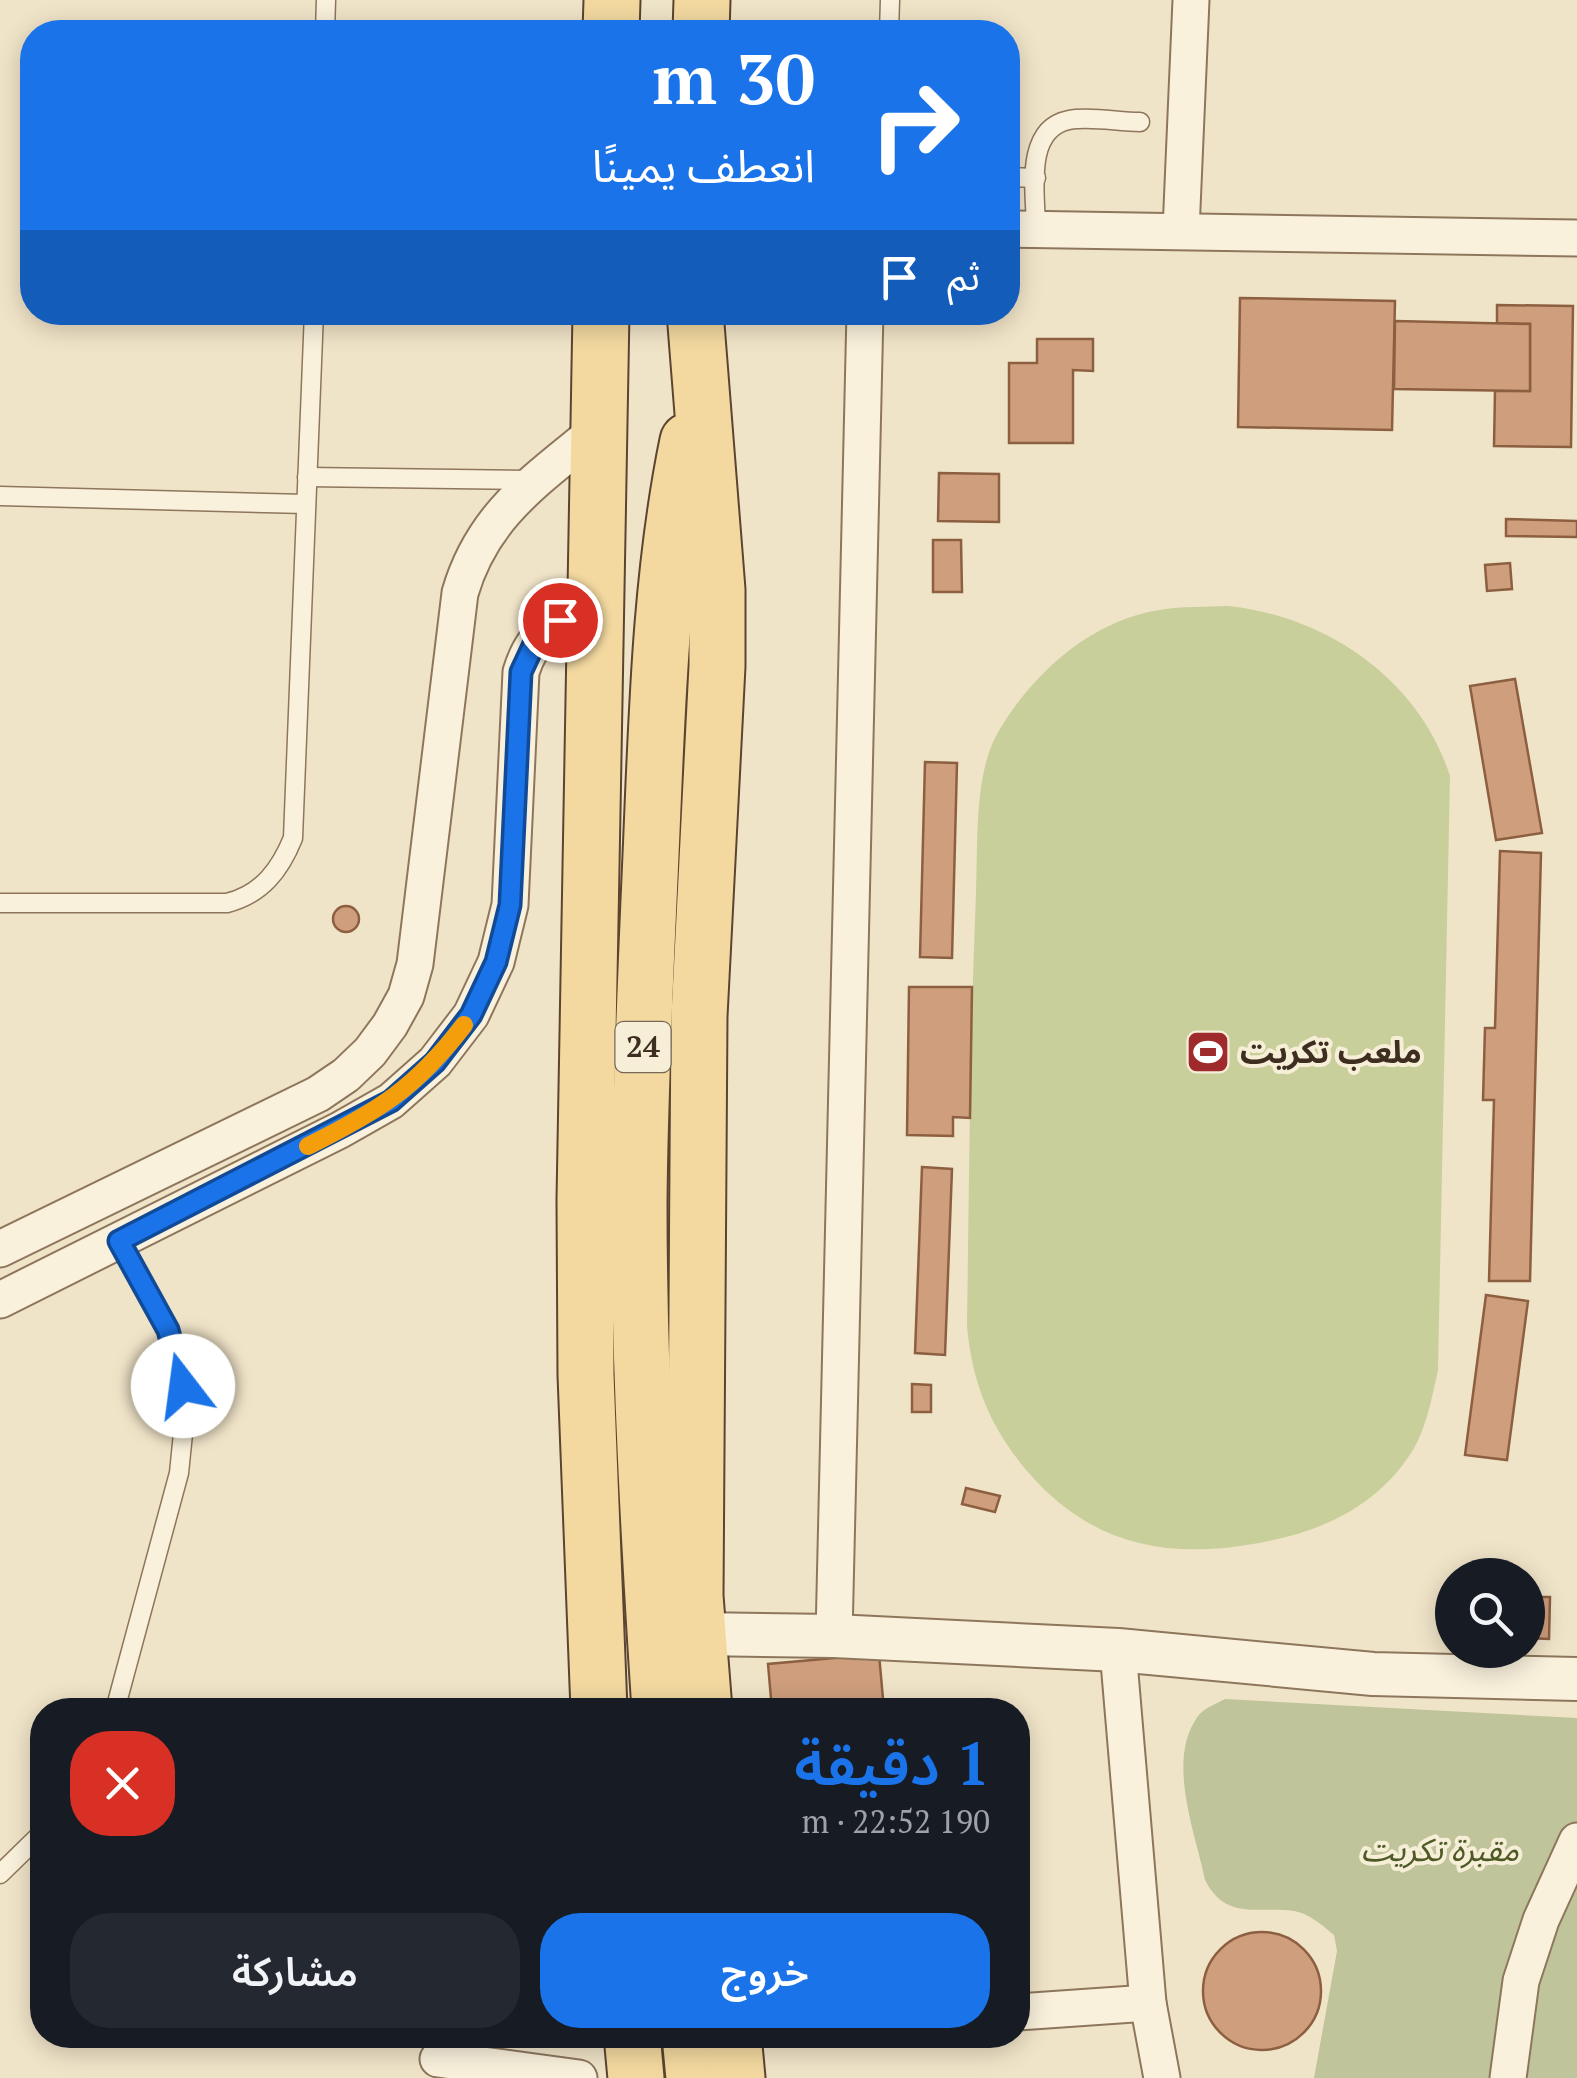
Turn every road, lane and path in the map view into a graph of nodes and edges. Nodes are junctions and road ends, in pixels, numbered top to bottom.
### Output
1 (1191, 0) edge
2 (1140, 122) dead end
3 (1020, 177) edge
4 (1036, 178) junction
5 (1022, 229) edge
6 (1181, 231) junction
7 (1577, 238) edge
8 (314, 325) edge
9 (600, 325) edge
10 (695, 325) edge
11 (864, 325) edge
12 (699, 386) junction
13 (596, 430) junction
14 (308, 477) junction
15 (537, 480) junction
16 (0, 496) edge
17 (306, 504) junction
18 (594, 612) junction
19 (0, 903) edge
20 (119, 1241) junction
21 (0, 1249) edge
22 (0, 1300) edge
23 (698, 1634) junction
24 (834, 1636) junction
25 (1118, 1650) junction
26 (1577, 1679) edge
27 (118, 1698) edge
28 (599, 1698) edge
29 (659, 1698) edge
30 (703, 1698) edge
31 (1577, 1841) edge
32 (30, 1845) edge
33 (0, 1874) edge
34 (1148, 2003) junction
35 (1030, 2011) edge
36 (633, 2048) edge
37 (691, 2048) edge
38 (734, 2048) edge
39 (438, 2059) dead end
40 (579, 2078) edge
41 (636, 2078) edge
42 (694, 2078) edge
43 (737, 2078) edge
44 (1162, 2078) edge
45 (1508, 2078) edge

1 - 6 street
2 - 4 lane
3 - 4 lane
4 - 5 lane
5 - 6 street
6 - 7 street
8 - 14 lane
9 - 13 main road
10 - 12 main road
11 - 24 street
12 - 23 main road
12 - 29 main road, 24
13 - 15 street
13 - 18 main road
14 - 15 lane
14 - 17 lane
15 - 21 street
16 - 17 lane
17 - 19 lane
18 - 20 street
18 - 28 main road
20 - 22 street
20 - 27 lane
23 - 24 street
23 - 30 main road
24 - 25 street
25 - 26 street
25 - 34 street
31 - 45 street
32 - 33 lane
34 - 35 street
34 - 44 street
36 - 41 main road
37 - 42 main road
38 - 43 main road
39 - 40 street

